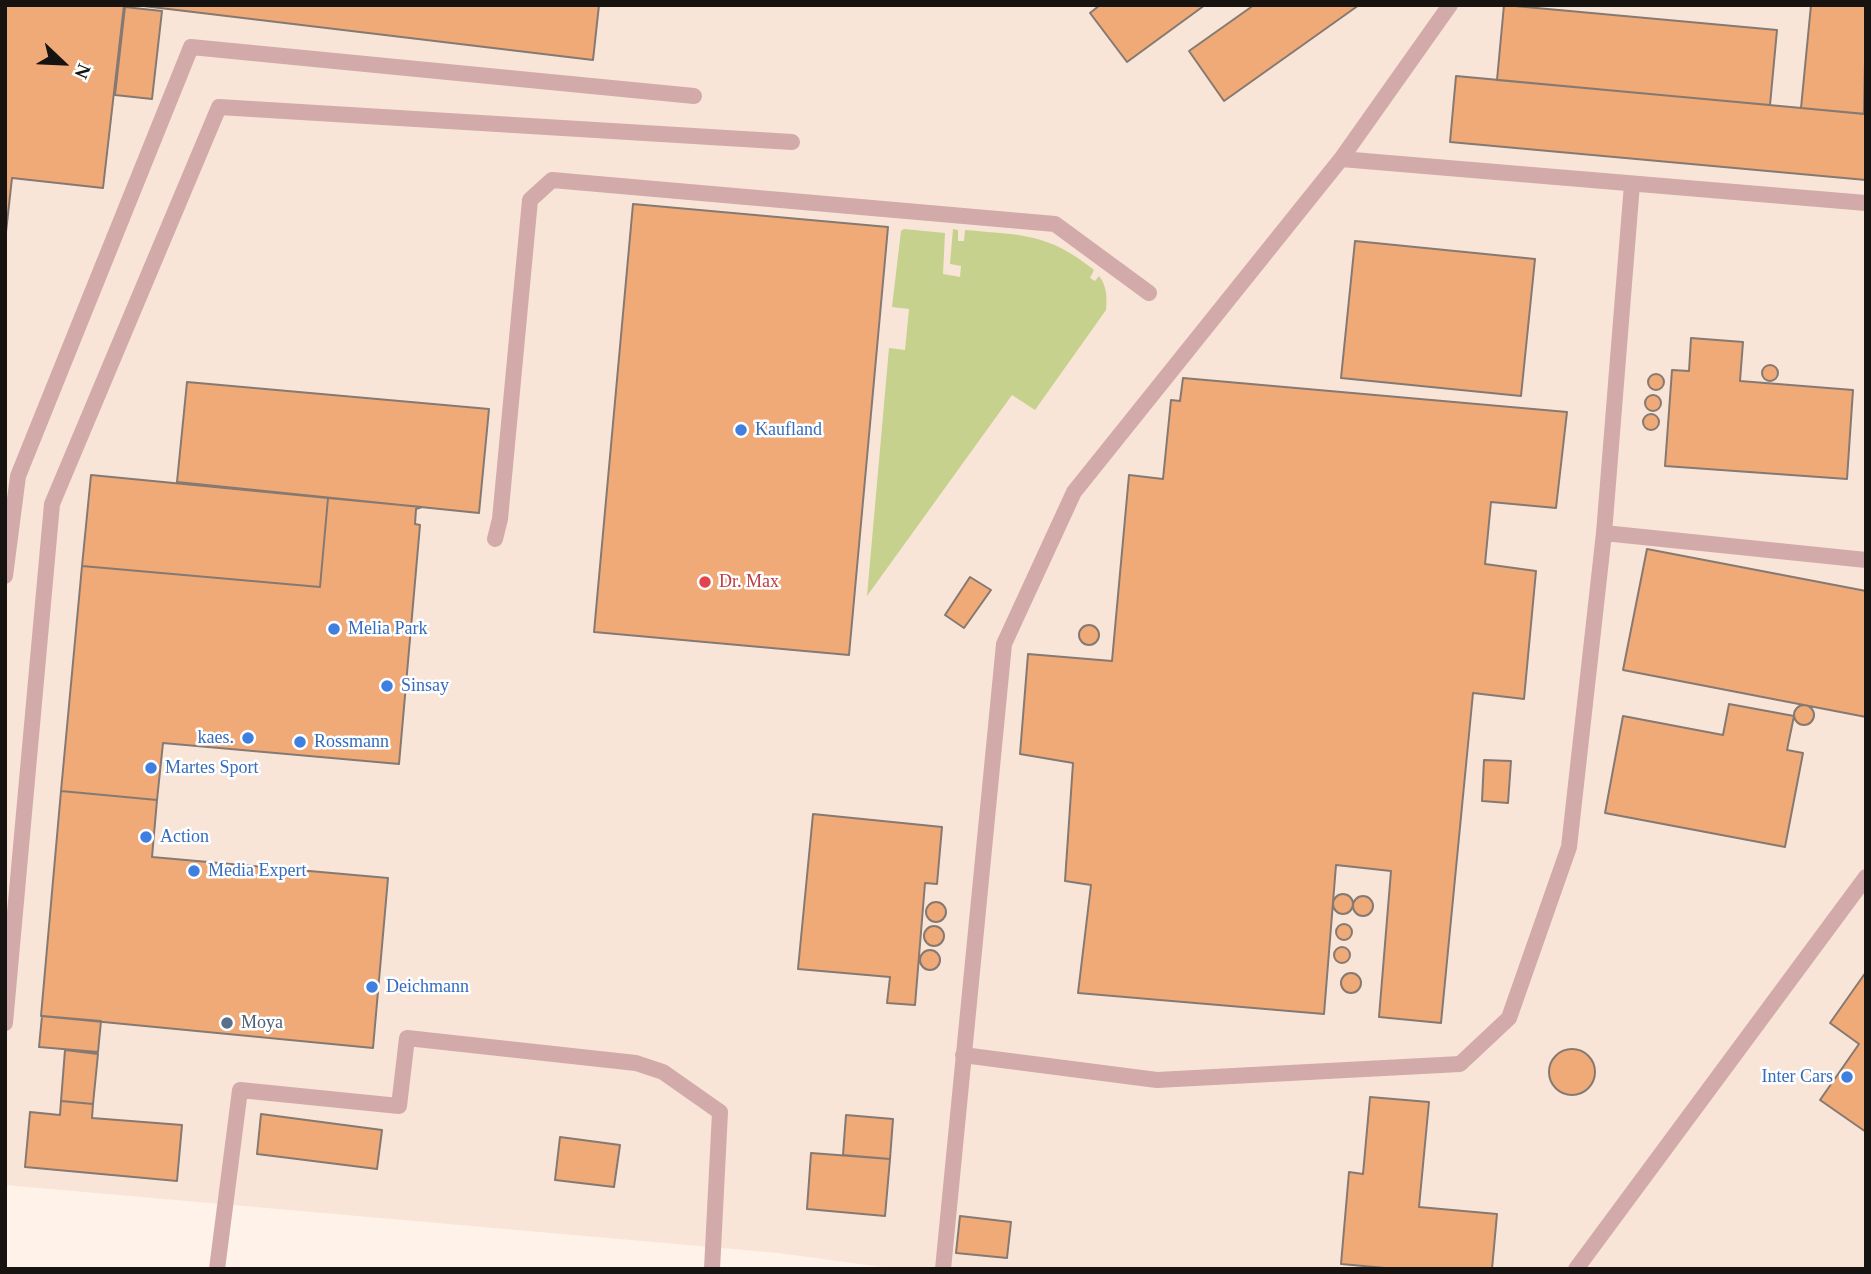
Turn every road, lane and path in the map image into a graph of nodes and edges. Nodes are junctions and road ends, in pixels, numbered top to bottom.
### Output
1 (1450, 5) edge
2 (694, 96) dead end
3 (792, 142) dead end
4 (1342, 159) junction
5 (1632, 184) junction
6 (1866, 204) edge
7 (1149, 293) dead end
8 (1604, 533) junction
9 (495, 539) dead end
10 (1866, 560) edge
11 (5, 576) edge
12 (1866, 877) edge
13 (5, 1023) edge
14 (963, 1055) junction
15 (217, 1269) edge
16 (712, 1269) edge
17 (943, 1269) edge
18 (1576, 1269) edge

1 - 4 lane
2 - 11 lane
3 - 13 lane
4 - 5 lane
4 - 14 lane
5 - 6 lane
5 - 8 lane
7 - 9 lane
8 - 10 lane
8 - 14 lane
12 - 18 lane
14 - 17 lane
15 - 16 lane

